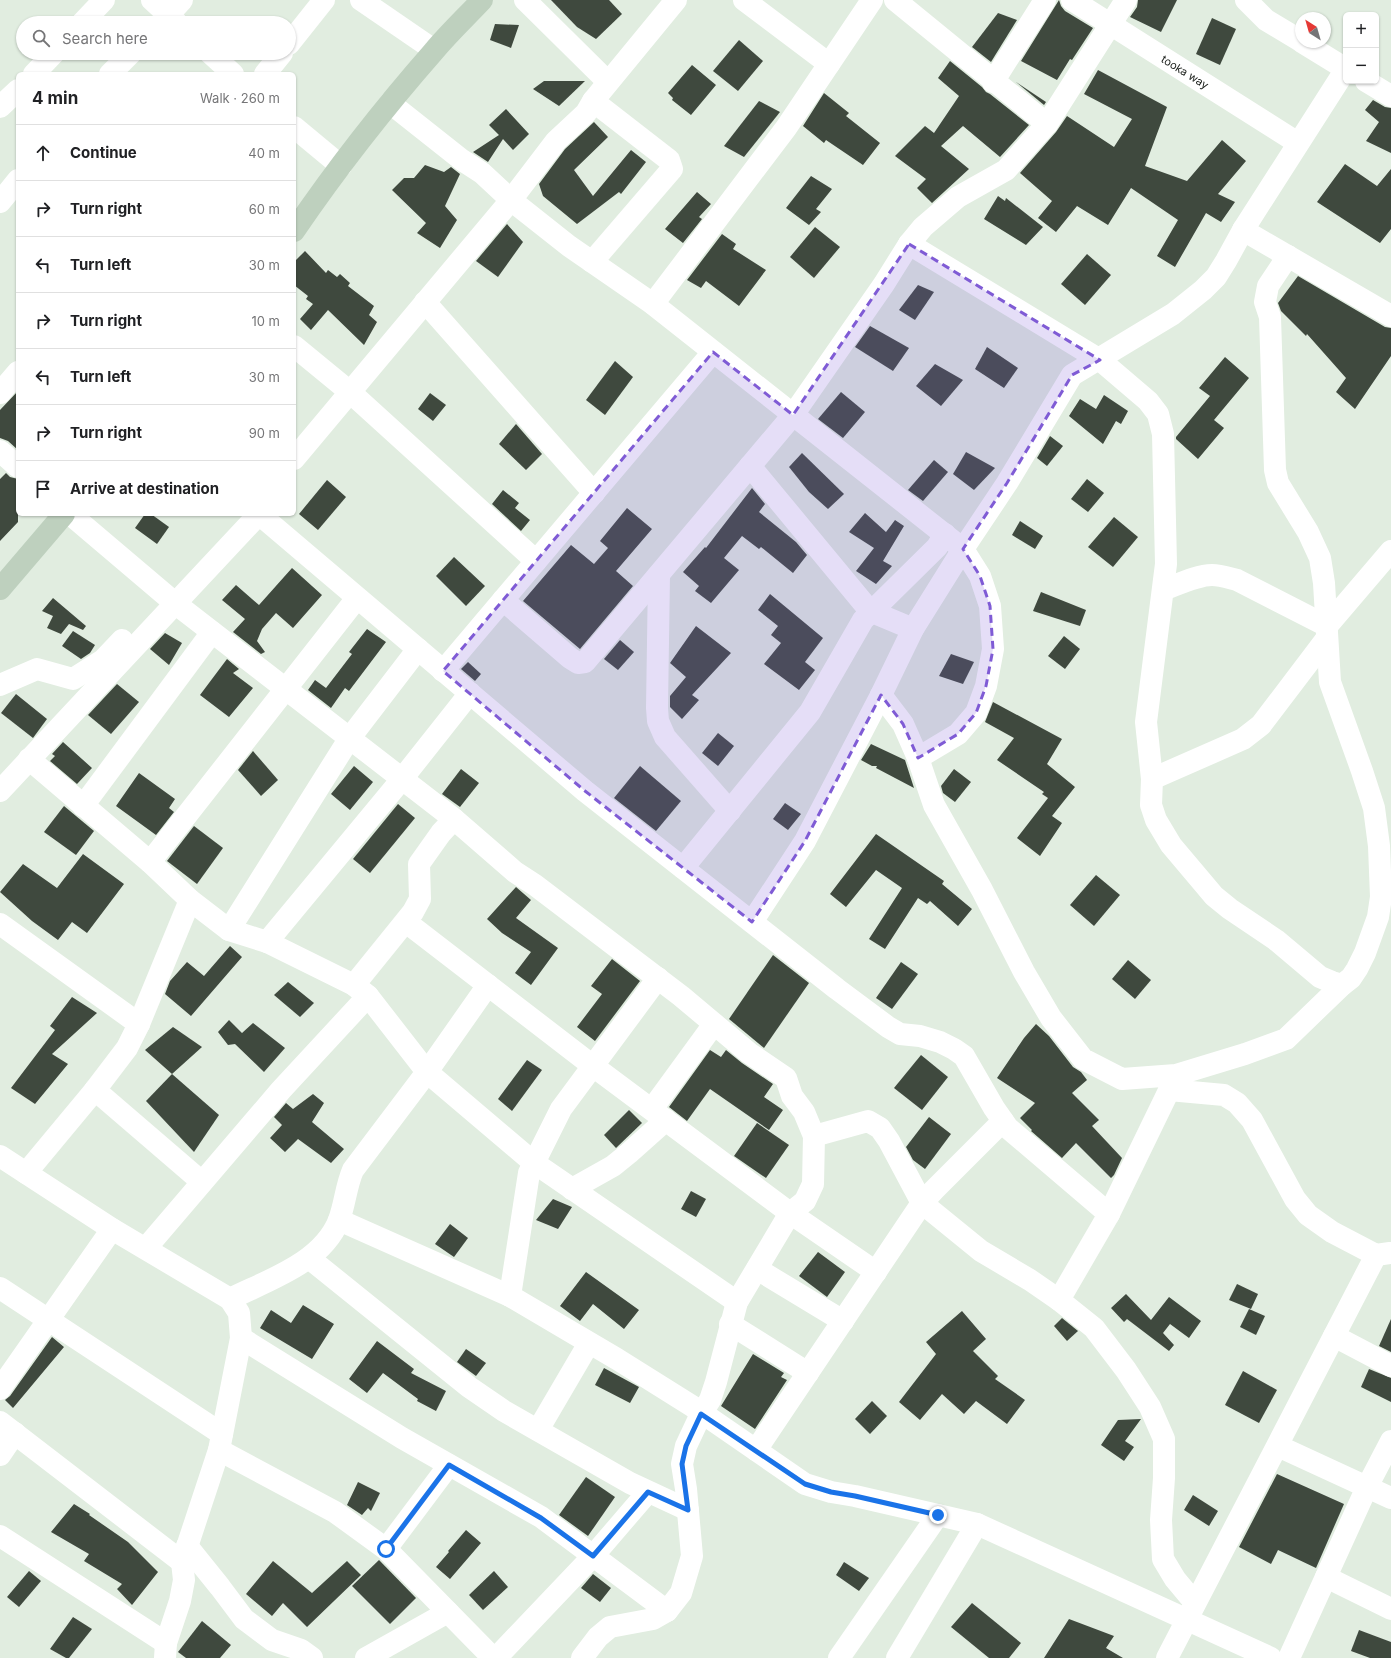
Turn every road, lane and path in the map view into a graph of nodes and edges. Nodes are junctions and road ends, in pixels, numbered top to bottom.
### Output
1 (104, 0) edge
2 (152, 0) edge
3 (324, 0) edge
4 (361, 0) edge
5 (482, 0) edge
6 (525, 0) edge
7 (676, 0) edge
8 (744, 0) edge
9 (872, 0) edge
10 (895, 0) edge
11 (1045, 0) edge
12 (1072, 0) edge
13 (1126, 0) edge
14 (1246, 0) edge
15 (172, 15) edge
16 (89, 16) edge
17 (1111, 25) junction
18 (296, 35) edge
19 (1295, 38) edge
20 (1312, 48) edge
21 (434, 50) junction
22 (48, 60) edge
23 (124, 60) edge
24 (218, 60) edge
25 (276, 60) edge
26 (829, 64) junction
27 (1343, 67) edge
28 (38, 72) edge
29 (112, 72) edge
30 (231, 72) edge
31 (267, 72) edge
32 (1343, 74) edge
33 (608, 82) junction
34 (993, 82) junction
35 (1371, 84) edge
36 (16, 92) edge
37 (1391, 96) edge
38 (593, 101) junction
39 (390, 103) junction
40 (0, 107) edge
41 (1046, 124) junction
42 (296, 129) edge
43 (1298, 143) junction
44 (340, 166) junction
45 (13, 181) edge
46 (511, 200) junction
47 (0, 202) edge
48 (296, 228) edge
49 (1243, 230) junction
50 (909, 244) junction
51 (1288, 256) junction
52 (592, 262) junction
53 (426, 302) junction
54 (653, 304) junction
55 (1391, 316) edge
56 (296, 348) edge
57 (713, 352) junction
58 (1100, 360) junction
59 (16, 374) edge
60 (1, 390) edge
61 (350, 392) junction
62 (793, 415) junction
63 (0, 451) edge
64 (296, 457) edge
65 (16, 465) edge
66 (750, 466) junction
67 (594, 493) junction
68 (62, 516) edge
69 (72, 516) edge
70 (257, 516) edge
71 (261, 516) edge
72 (945, 534) junction
73 (963, 550) junction
74 (1391, 551) edge
75 (536, 561) junction
76 (659, 575) junction
77 (0, 589) edge
78 (1163, 590) junction
79 (357, 598) junction
80 (503, 600) junction
81 (172, 602) junction
82 (870, 611) junction
83 (912, 629) junction
84 (212, 632) junction
85 (1327, 632) junction
86 (418, 649) junction
87 (443, 671) junction
88 (0, 685) edge
89 (286, 690) junction
90 (470, 693) junction
91 (881, 695) junction
92 (349, 739) junction
93 (918, 758) junction
94 (29, 759) junction
95 (402, 779) junction
96 (1152, 779) junction
97 (0, 791) edge
98 (83, 806) junction
99 (730, 811) junction
100 (454, 819) junction
101 (150, 862) junction
102 (683, 868) junction
103 (190, 900) junction
104 (406, 922) junction
105 (752, 922) junction
106 (0, 924) edge
107 (229, 930) junction
108 (268, 942) junction
109 (658, 978) junction
110 (488, 985) junction
111 (1342, 985) junction
112 (361, 991) junction
113 (139, 1024) junction
114 (714, 1024) junction
115 (593, 1066) junction
116 (427, 1072) junction
117 (1173, 1082) junction
118 (95, 1090) junction
119 (659, 1114) junction
120 (1003, 1120) junction
121 (814, 1136) junction
122 (0, 1156) edge
123 (533, 1162) junction
124 (26, 1174) junction
125 (202, 1182) junction
126 (572, 1189) junction
127 (922, 1203) junction
128 (790, 1213) junction
129 (1109, 1214) junction
130 (339, 1220) junction
131 (112, 1229) junction
132 (146, 1248) junction
133 (1384, 1254) edge
134 (309, 1258) junction
135 (757, 1269) junction
136 (876, 1272) junction
137 (0, 1288) edge
138 (510, 1296) junction
139 (230, 1299) junction
140 (1059, 1300) junction
141 (737, 1302) junction
142 (48, 1320) junction
143 (843, 1321) junction
144 (730, 1324) junction
145 (1334, 1336) junction
146 (241, 1338) junction
147 (590, 1344) junction
148 (1391, 1366) edge
149 (808, 1372) junction
150 (0, 1389) edge
151 (701, 1414) junction
152 (8, 1428) edge
153 (538, 1430) junction
154 (1391, 1441) edge
155 (221, 1442) junction
156 (1278, 1446) junction
157 (756, 1450) junction
158 (0, 1454) edge
159 (449, 1465) junction
160 (1368, 1487) junction
161 (648, 1492) junction
162 (1391, 1498) edge
163 (688, 1510) junction
164 (938, 1515) junction
165 (977, 1524) junction
166 (0, 1536) edge
167 (386, 1549) junction
168 (184, 1554) junction
169 (593, 1556) junction
170 (1326, 1577) junction
171 (1391, 1609) edge
172 (667, 1611) junction
173 (1191, 1611) junction
174 (448, 1612) junction
175 (166, 1651) edge
176 (900, 1657) edge
177 (312, 1658) edge
178 (366, 1658) edge
179 (493, 1658) edge
180 (496, 1658) edge
181 (582, 1658) edge
182 (839, 1658) edge
183 (1168, 1658) edge
184 (1271, 1658) edge
185 (1289, 1658) edge

1 - 16 street
2 - 15 street
3 - 18 street
4 - 21 street
5 - 21 street
6 - 33 street
7 - 33 street
8 - 26 street
9 - 26 street
10 - 34 street
11 - 34 street
12 - 17 street, tooka way
13 - 17 street
14 - 19 street
17 - 41 street
17 - 43 street, tooka way
20 - 27 street
21 - 39 street
22 - 28 street
23 - 29 street
24 - 30 street
25 - 31 street
26 - 54 street
32 - 43 street
33 - 38 street
34 - 41 street
35 - 37 street
36 - 40 street
38 - 46 street
38 - 52 street
39 - 44 street
39 - 46 street
41 - 50 street
42 - 44 street
43 - 49 street
44 - 48 street
45 - 47 street
46 - 52 street
46 - 53 street
49 - 51 street
49 - 58 street
50 - 58 street
50 - 62 street
51 - 55 street
51 - 85 street
52 - 54 street
53 - 61 street
53 - 67 street
54 - 57 street
56 - 61 street
57 - 62 street
57 - 67 street
58 - 73 street
58 - 78 street
59 - 60 street
61 - 64 street
61 - 75 street
62 - 66 street
62 - 72 street
63 - 65 street
66 - 76 street
66 - 82 street
67 - 75 street
68 - 77 street
69 - 81 street
70 - 81 street
71 - 79 street
72 - 73 street
72 - 82 street
73 - 83 street
73 - 93 street
74 - 85 street
75 - 80 street
76 - 80 street
76 - 99 street
78 - 85 street
78 - 96 street
79 - 86 street
79 - 89 street
80 - 87 street
81 - 84 street
81 - 88 street
81 - 94 street
82 - 83 street
82 - 99 street
83 - 91 street
84 - 89 street
84 - 98 street
85 - 96 street
85 - 111 street
86 - 87 street
86 - 92 street
87 - 90 street
89 - 92 street
89 - 101 street
90 - 95 street
90 - 102 street
91 - 93 street
91 - 105 street
92 - 95 street
92 - 107 street
93 - 117 street
94 - 97 street
94 - 98 street
95 - 100 street
95 - 108 street
96 - 111 street
98 - 101 street
99 - 102 street
100 - 104 street
100 - 109 street
101 - 103 street
102 - 105 street
103 - 107 street
103 - 113 street
104 - 110 street
104 - 112 street
105 - 120 street
106 - 113 street
107 - 108 street
108 - 112 street
109 - 114 street
109 - 115 street
110 - 115 street
110 - 116 street
111 - 117 street
112 - 116 street
112 - 125 street
113 - 118 street
114 - 119 street
114 - 121 street
115 - 119 street
115 - 123 street
116 - 123 street
116 - 130 street
117 - 129 street
117 - 133 street
118 - 124 street
118 - 125 street
119 - 126 street
119 - 128 street
120 - 127 street
120 - 129 street
121 - 127 street
121 - 128 street
122 - 124 street
123 - 126 street
123 - 138 street
124 - 131 street
125 - 132 street
126 - 141 street
127 - 136 street
127 - 140 street
128 - 135 street
128 - 136 street
129 - 140 street
130 - 134 street
130 - 138 street
131 - 132 street
131 - 142 street
132 - 139 street
133 - 145 street
134 - 139 street
134 - 153 street
135 - 141 street
135 - 143 street
136 - 143 street
137 - 142 street
138 - 147 street
139 - 146 street
140 - 173 street
141 - 144 street
142 - 150 street
142 - 155 street
143 - 149 street
144 - 149 street
144 - 151 street
145 - 148 street
145 - 156 street
146 - 155 street
146 - 159 street
147 - 151 street
147 - 153 street
149 - 157 street
151 - 157 street
151 - 163 street
152 - 158 street
152 - 168 street
153 - 161 street
154 - 160 street
155 - 167 street
155 - 168 street
156 - 160 street
156 - 173 street
157 - 164 street
159 - 167 street
159 - 169 street
160 - 162 street
160 - 170 street
161 - 163 street
161 - 169 street
163 - 172 street
164 - 165 street
164 - 182 street
165 - 173 street
165 - 176 street
166 - 175 street
167 - 174 street
168 - 175 street
168 - 177 street
169 - 172 street
169 - 180 street
170 - 171 street
170 - 185 street
172 - 181 street
173 - 183 street
173 - 184 street
174 - 178 street
174 - 179 street

